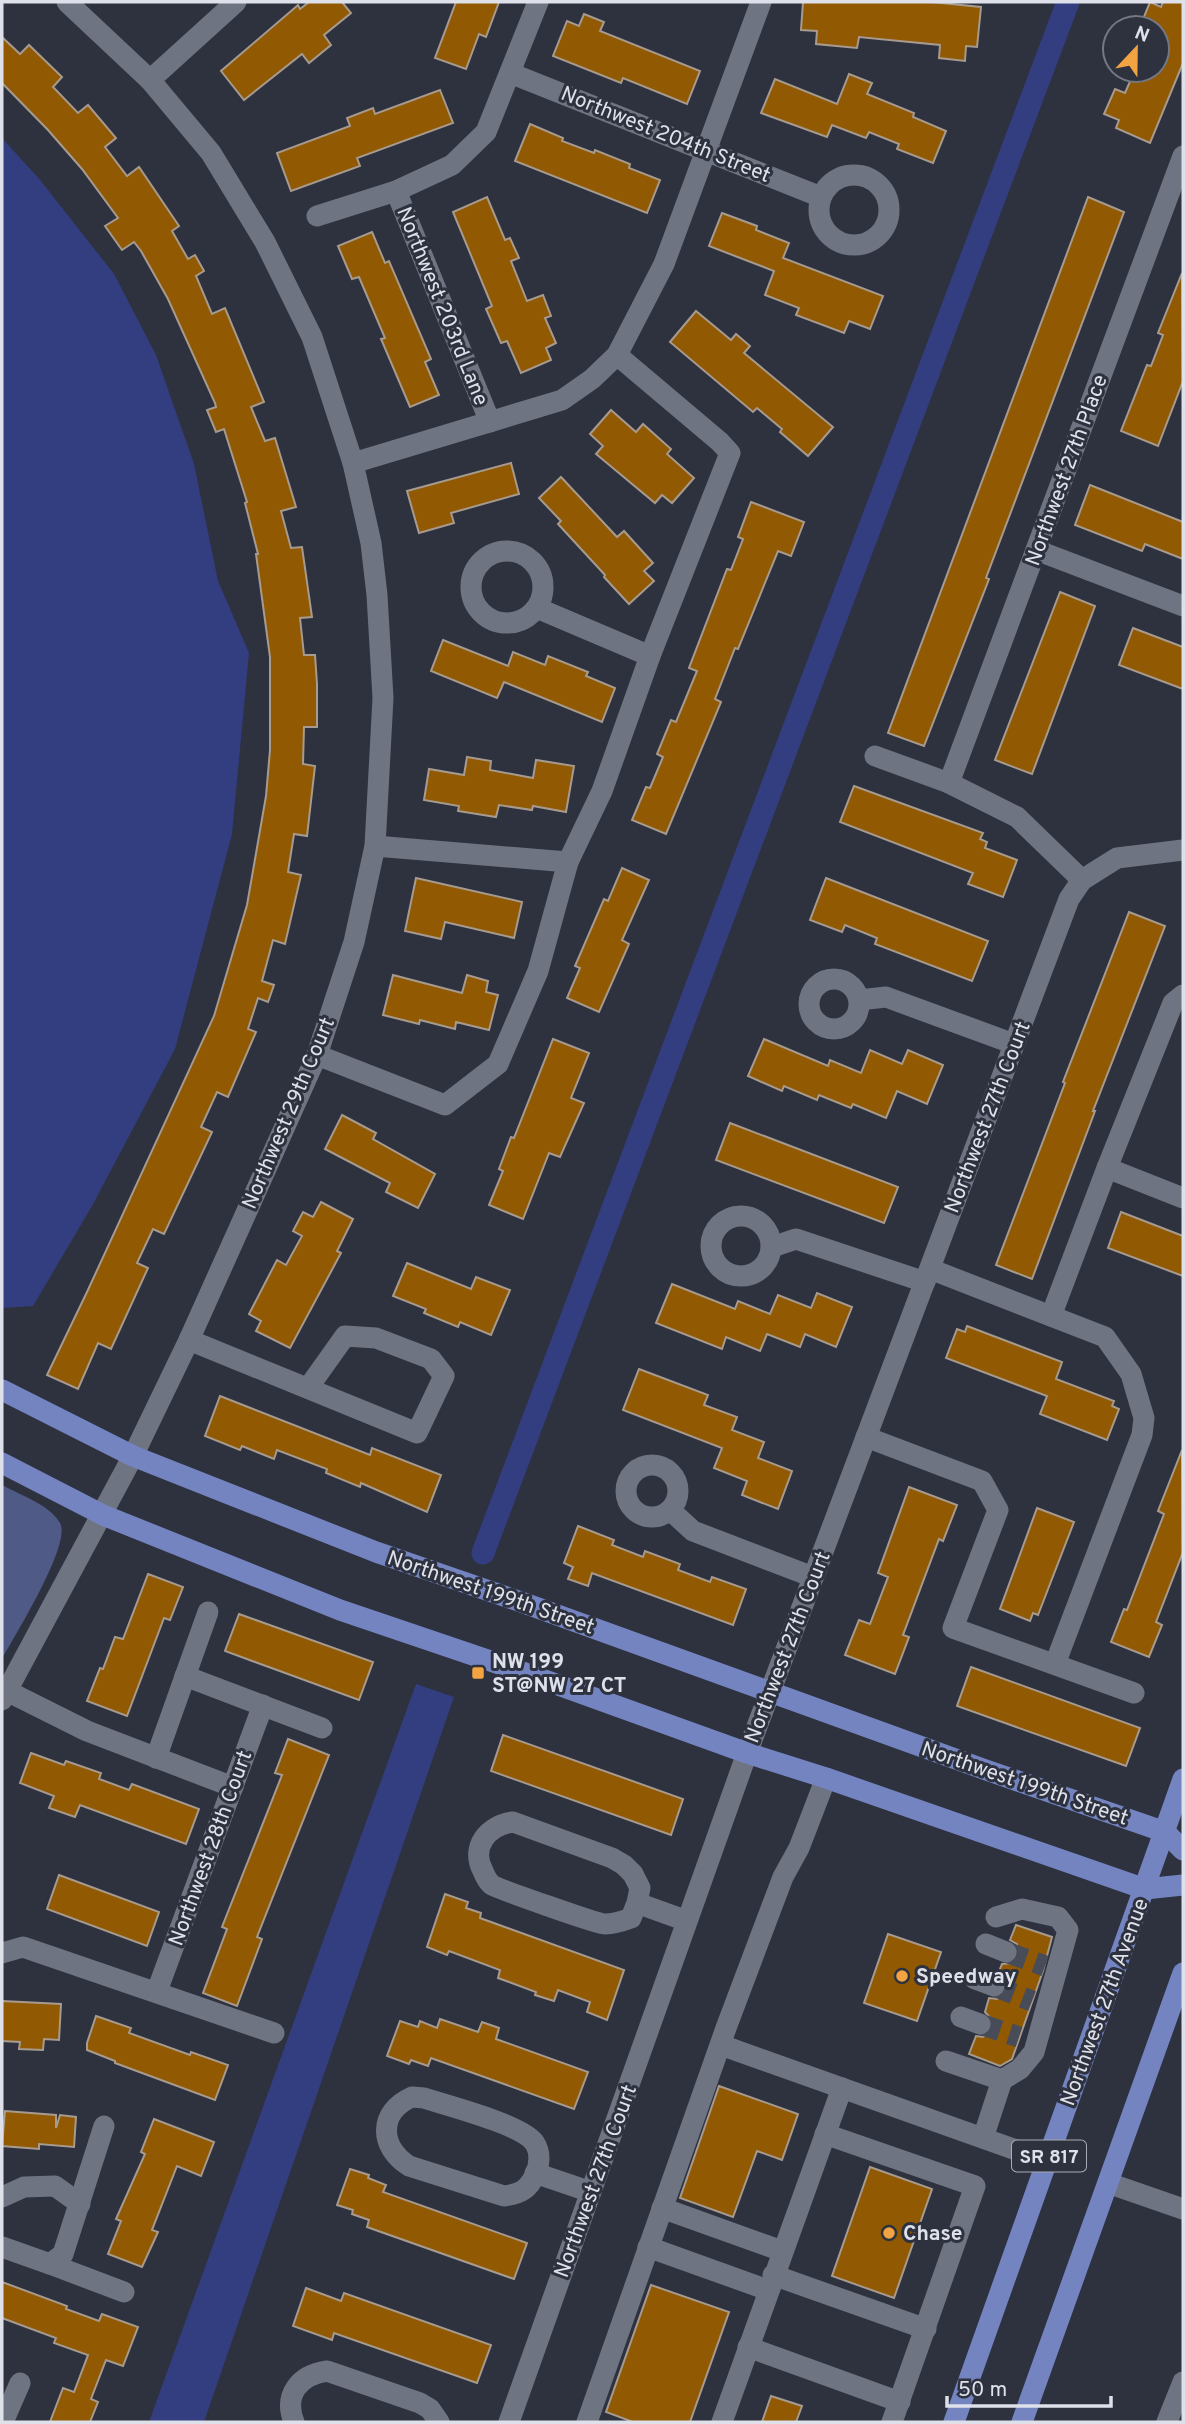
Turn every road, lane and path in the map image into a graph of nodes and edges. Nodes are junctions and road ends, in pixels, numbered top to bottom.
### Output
1 (66, 2) edge
2 (236, 2) edge
3 (538, 2) edge
4 (761, 2) edge
5 (510, 73) junction
6 (150, 80) junction
7 (708, 150) junction
8 (1183, 156) edge
9 (396, 191) junction
10 (821, 197) dead end
11 (317, 216) dead end
12 (617, 355) junction
13 (490, 422) junction
14 (353, 463) junction
15 (1037, 550) junction
16 (1183, 606) edge
17 (537, 608) dead end
18 (650, 656) junction
19 (875, 756) dead end
20 (949, 783) junction
21 (375, 846) junction
22 (1183, 850) edge
23 (568, 862) junction
24 (1082, 880) junction
25 (1183, 995) edge
26 (859, 1000) dead end
27 (1014, 1044) junction
28 (317, 1055) junction
29 (1107, 1168) junction
30 (1183, 1198) edge
31 (772, 1247) dead end
32 (927, 1275) junction
33 (1051, 1316) junction
34 (189, 1340) junction
35 (308, 1388) junction
36 (2, 1390) edge
37 (866, 1437) junction
38 (133, 1456) junction
39 (2, 1464) edge
40 (670, 1510) dead end
41 (103, 1515) junction
42 (813, 1577) junction
43 (208, 1612) dead end
44 (1055, 1664) junction
45 (186, 1676) junction
46 (770, 1691) junction
47 (1134, 1693) dead end
48 (5, 1696) edge
49 (263, 1705) junction
50 (322, 1728) dead end
51 (747, 1753) junction
52 (156, 1758) junction
53 (826, 1778) junction
54 (1183, 1779) edge
55 (233, 1787) junction
56 (1165, 1832) junction
57 (1183, 1850) edge
58 (1183, 1885) edge
59 (1144, 1889) junction
60 (637, 1903) junction
61 (996, 1917) dead end
62 (687, 1921) junction
63 (2, 1952) edge
64 (1183, 1973) edge
65 (157, 1991) junction
66 (274, 2033) dead end
67 (721, 2045) junction
68 (946, 2061) dead end
69 (1002, 2080) junction
70 (842, 2088) junction
71 (104, 2126) dead end
72 (825, 2134) junction
73 (983, 2138) junction
74 (1047, 2161) junction
75 (535, 2174) junction
76 (1108, 2183) junction
77 (591, 2192) junction
78 (2, 2197) edge
79 (79, 2204) junction
80 (662, 2208) junction
81 (1183, 2209) edge
82 (648, 2246) junction
83 (2, 2247) edge
84 (782, 2251) junction
85 (50, 2264) junction
86 (771, 2283) junction
87 (124, 2292) dead end
88 (926, 2329) junction
89 (748, 2347) junction
90 (1183, 2382) edge
91 (20, 2383) dead end
92 (900, 2402) junction
93 (3, 2422) edge
94 (294, 2422) edge
95 (439, 2422) edge
96 (509, 2422) edge
97 (587, 2422) edge
98 (722, 2422) edge
99 (892, 2422) edge
100 (954, 2422) edge
101 (1022, 2422) edge
102 (1167, 2422) edge

1 - 6 street, Northwest 29th Court
2 - 6 street
3 - 5 street
4 - 7 street
5 - 7 street, Northwest 204th Street
5 - 9 street
6 - 14 street, Northwest 29th Court
7 - 10 street, Northwest 204th Street
7 - 12 street
8 - 15 street, Northwest 27th Place
9 - 11 street
9 - 13 street, Northwest 203rd Lane
12 - 13 street
12 - 18 street
13 - 14 street
14 - 21 street, Northwest 29th Court
15 - 16 street
15 - 20 street, Northwest 27th Place
17 - 18 street
18 - 23 street
19 - 20 street
20 - 24 street
21 - 23 street
21 - 28 street, Northwest 29th Court
22 - 24 street
23 - 28 street
24 - 27 street, Northwest 27th Court
25 - 29 street
26 - 27 street
27 - 32 street, Northwest 27th Court
28 - 34 street, Northwest 29th Court
29 - 30 street
29 - 33 street
31 - 32 street
32 - 33 street
32 - 37 street, Northwest 27th Court
33 - 44 street
34 - 35 street
34 - 38 street, Northwest 29th Court
35 - 35 street
36 - 38 main road, Northwest 199th Street
37 - 42 street, Northwest 27th Court
37 - 44 street
38 - 41 street, Northwest 29th Court
38 - 46 main road, Northwest 199th Street
39 - 41 main road
40 - 42 street
41 - 48 street, Northwest 29th Court
41 - 51 main road
42 - 46 street, Northwest 27th Court
43 - 45 street
44 - 47 street
45 - 49 street
45 - 52 street
46 - 51 street, Northwest 27th Court
46 - 56 main road, Northwest 199th Street
48 - 52 street
49 - 50 street
49 - 55 street, Northwest 28th Court
51 - 53 main road
51 - 62 street, Northwest 27th Court
52 - 55 street
53 - 59 main road
53 - 67 street
54 - 56 main road, Northwest 27th Avenue / SR 817
55 - 65 street, Northwest 28th Court
56 - 57 main road, Northwest 199th Street
56 - 59 main road, Northwest 27th Avenue / SR 817
58 - 59 main road
59 - 74 main road, Northwest 27th Avenue / SR 817
60 - 60 street
60 - 62 street
61 - 69 street
62 - 77 street, Northwest 27th Court
63 - 65 street
64 - 76 main road, SR 817
65 - 66 street
67 - 70 street
67 - 80 street
68 - 69 street
69 - 73 street
70 - 72 street
70 - 73 street
71 - 79 street
72 - 84 street
72 - 88 street
73 - 74 street
74 - 100 main road, Northwest 27th Avenue / SR 817
75 - 75 street
75 - 77 street
76 - 81 street
76 - 101 main road, SR 817
77 - 96 street, Northwest 27th Court
78 - 79 street
79 - 85 street
80 - 82 street
80 - 84 street
82 - 86 street
82 - 97 street
83 - 85 street
84 - 86 street
85 - 87 street
86 - 88 street
86 - 89 street
88 - 92 street
89 - 92 street
89 - 98 street
90 - 102 street
91 - 93 street
92 - 99 street
94 - 95 street

